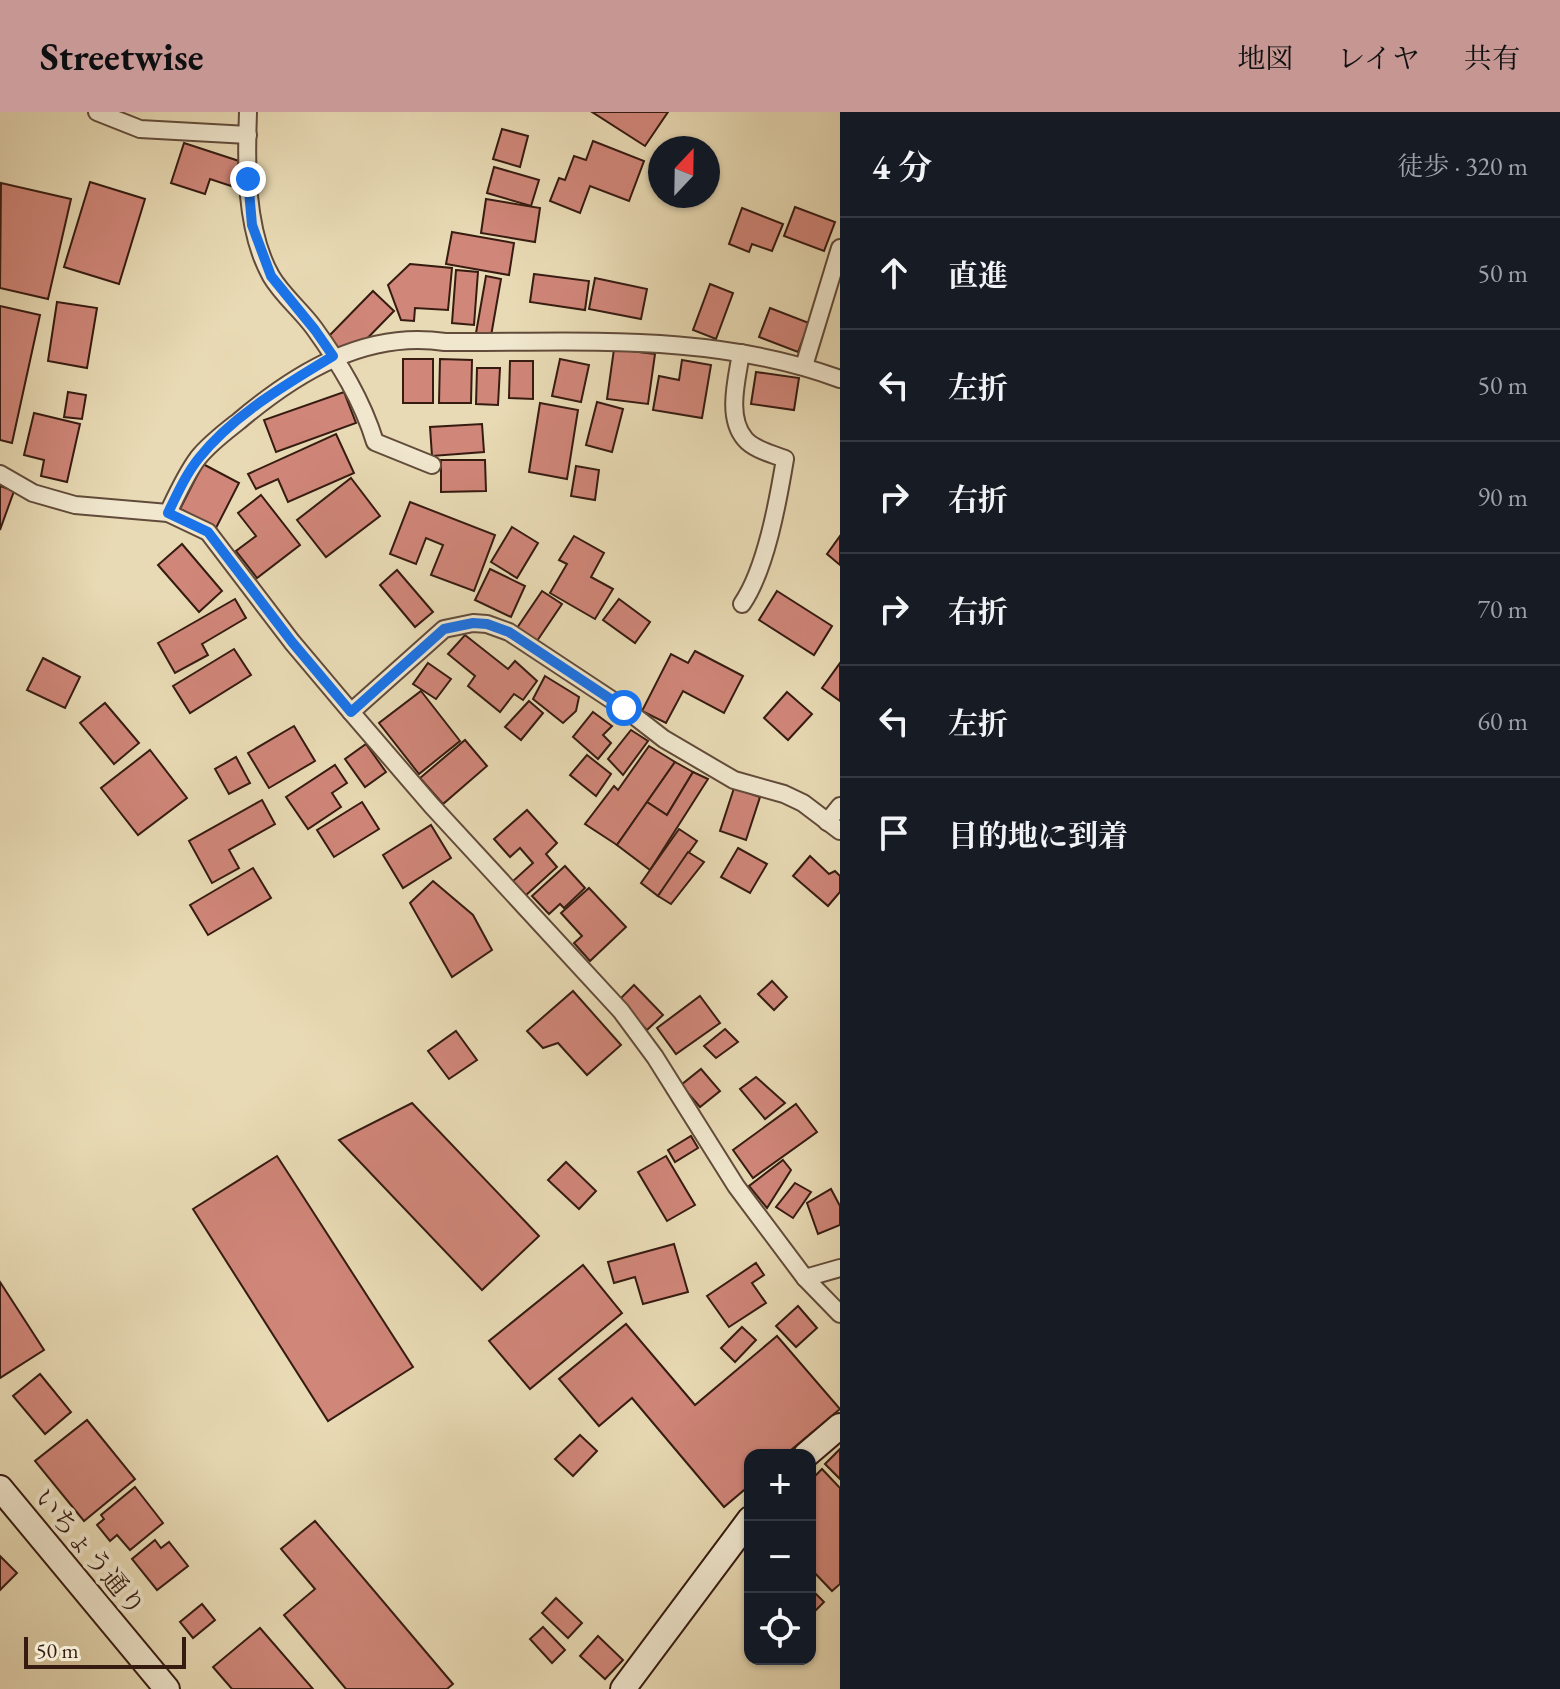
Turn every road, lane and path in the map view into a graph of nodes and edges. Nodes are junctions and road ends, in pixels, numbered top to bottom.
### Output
1 (97, 112) edge
2 (248, 112) edge
3 (248, 135) junction
4 (840, 248) edge
5 (741, 353) junction
6 (333, 356) junction
7 (804, 366) junction
8 (840, 379) edge
9 (432, 465) dead end
10 (0, 474) edge
11 (168, 513) junction
12 (742, 604) dead end
13 (351, 712) junction
14 (840, 806) edge
15 (834, 826) edge
16 (840, 1268) edge
17 (805, 1278) junction
18 (840, 1314) edge
19 (840, 1426) edge
20 (813, 1449) edge
21 (0, 1488) edge
22 (749, 1521) edge
23 (167, 1689) edge
24 (623, 1689) edge

1 - 3 street
2 - 3 street
3 - 6 street
4 - 7 street
5 - 6 street
5 - 7 street
5 - 12 street
6 - 9 street
6 - 11 street
7 - 8 street
10 - 11 street
11 - 13 street
13 - 15 street
13 - 17 street
14 - 15 street
16 - 17 street
17 - 18 street
19 - 20 main road
21 - 23 main road, いちょう通り
22 - 24 main road

